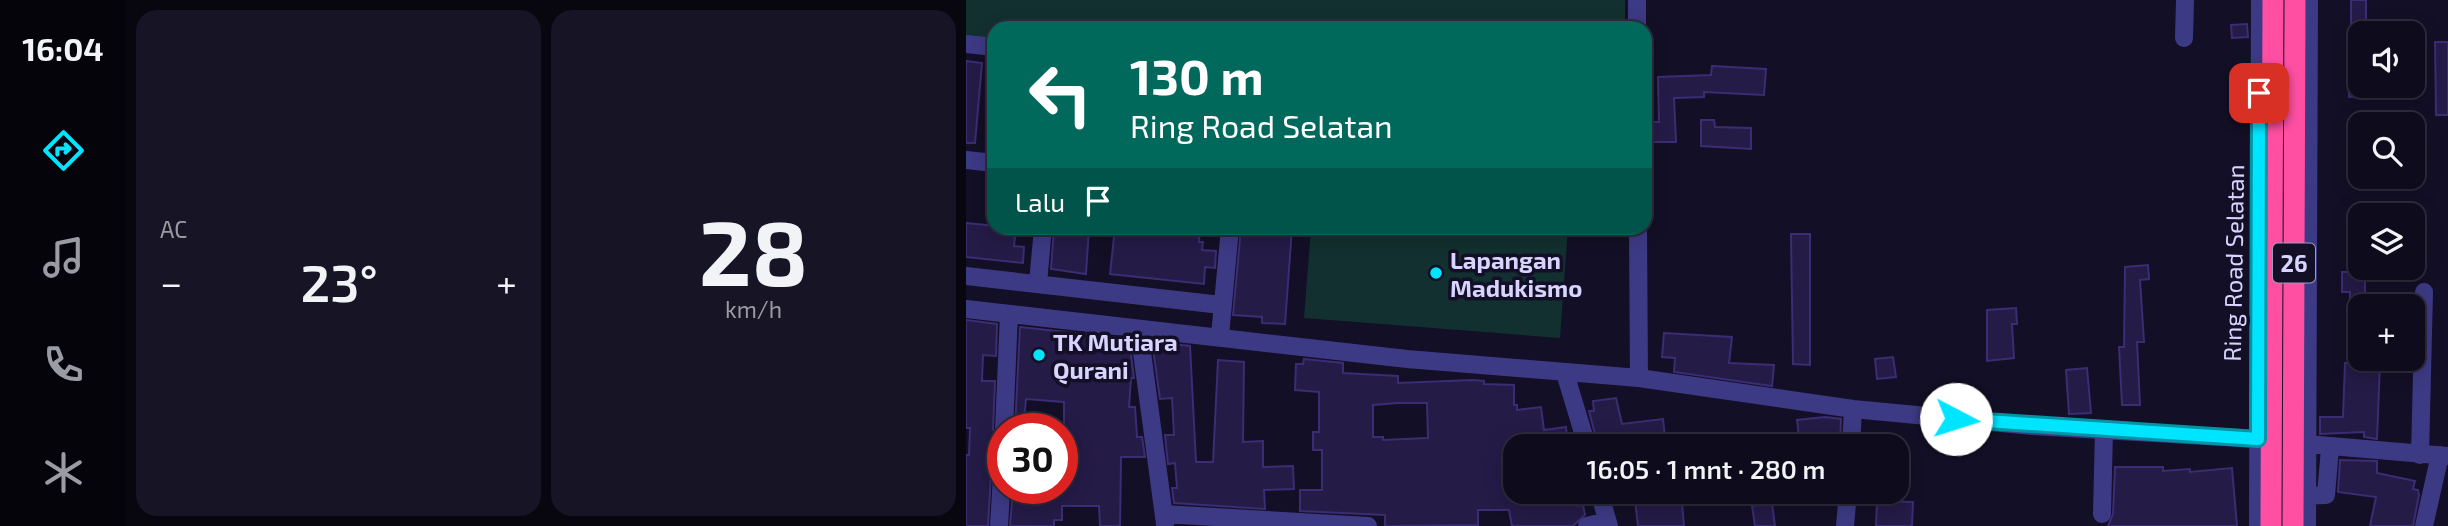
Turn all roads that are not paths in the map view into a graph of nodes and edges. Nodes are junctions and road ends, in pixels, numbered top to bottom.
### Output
1 (1637, 0) edge
2 (2185, 0) edge
3 (2260, 0) edge
4 (2273, 0) edge
5 (2295, 0) edge
6 (2309, 0) edge
7 (1637, 21) edge
8 (2184, 38) dead end
9 (966, 44) edge
10 (987, 46) edge
11 (966, 160) edge
12 (987, 162) edge
13 (1043, 235) edge
14 (1229, 235) edge
15 (1638, 235) edge
16 (966, 276) edge
17 (1038, 284) junction
18 (2424, 292) dead end
19 (1221, 305) junction
20 (966, 309) edge
21 (1009, 314) junction
22 (1139, 330) junction
23 (1220, 336) junction
24 (1565, 373) junction
25 (1639, 378) junction
26 (2264, 389) junction
27 (1853, 410) junction
28 (1005, 413) edge
29 (2104, 430) junction
30 (1583, 434) edge
31 (1851, 434) edge
32 (2258, 439) junction
33 (2307, 444) junction
34 (2330, 447) junction
35 (2420, 454) junction
36 (2444, 456) edge
37 (2300, 496) junction
38 (1000, 504) edge
39 (1602, 504) edge
40 (1847, 504) edge
41 (2102, 514) dead end
42 (1165, 520) edge
43 (1608, 524) edge
44 (999, 526) edge
45 (1368, 526) edge
46 (1587, 526) edge
47 (1845, 526) edge
48 (2258, 526) edge
49 (2271, 526) edge
50 (2293, 526) edge
51 (2307, 526) edge
52 (2424, 526) edge

1 - 7 street
2 - 8 street
3 - 26 street, Ring Road Selatan
4 - 26 highway, 26
5 - 37 highway, 26
6 - 33 street
9 - 10 street
11 - 12 street
13 - 17 street
14 - 19 street
15 - 25 street
16 - 17 street
17 - 19 street
18 - 35 street
19 - 23 street
20 - 21 street
21 - 22 street
21 - 28 street
22 - 23 street
22 - 42 street
23 - 24 street
24 - 25 street
24 - 30 street
25 - 27 street
26 - 32 street, Ring Road Selatan
26 - 49 highway, 26
27 - 29 street
27 - 31 street
29 - 32 street
29 - 41 street
32 - 48 street, Ring Road Selatan
33 - 34 street
33 - 37 street
34 - 35 street
34 - 37 street
35 - 36 street
36 - 52 street
37 - 50 highway, 26
37 - 51 street
38 - 44 street
39 - 43 street
40 - 47 street
42 - 45 street
43 - 46 street

